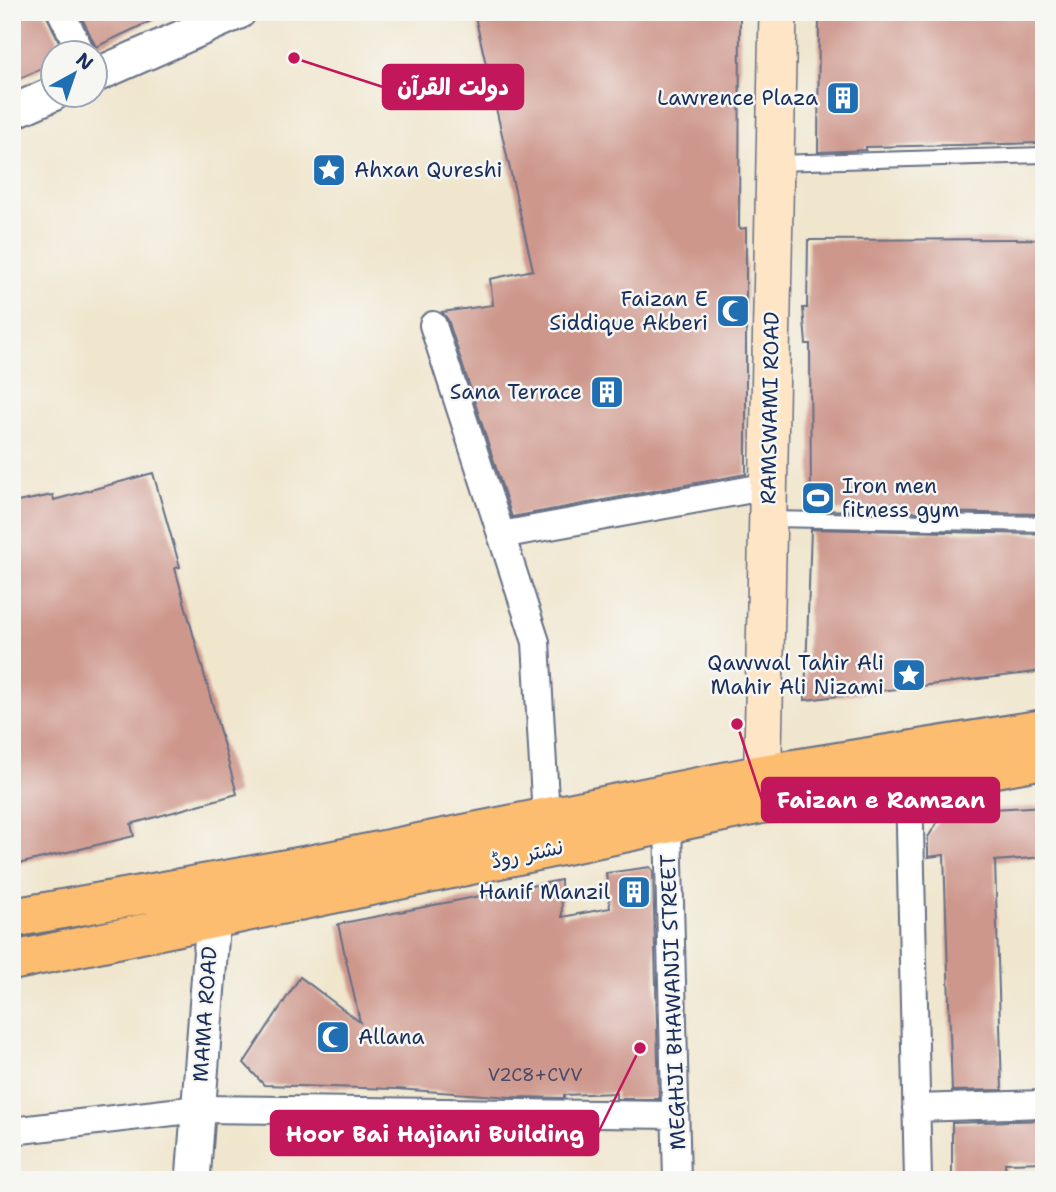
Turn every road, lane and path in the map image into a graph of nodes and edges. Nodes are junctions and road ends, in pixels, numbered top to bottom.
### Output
1 (61, 12) edge
2 (239, 12) edge
3 (778, 12) edge
4 (73, 38) edge
5 (108, 70) edge
6 (38, 101) edge
7 (12, 113) edge
8 (1044, 155) edge
9 (775, 163) junction
10 (433, 325) dead end
11 (768, 503) junction
12 (1044, 524) edge
13 (501, 535) junction
14 (1044, 729) edge
15 (1044, 759) edge
16 (909, 784) junction
17 (763, 789) junction
18 (546, 817) junction
19 (668, 824) junction
20 (12, 918) edge
21 (213, 919) junction
22 (12, 961) edge
23 (1044, 1104) edge
24 (916, 1108) junction
25 (198, 1109) junction
26 (675, 1115) junction
27 (12, 1131) edge
28 (193, 1180) edge
29 (677, 1180) edge
30 (918, 1180) edge

1 - 4 street
2 - 5 street
3 - 9 main road, RAMSWAMI ROAD
6 - 7 street
8 - 9 lane
9 - 11 main road, RAMSWAMI ROAD
10 - 13 street
11 - 12 lane
11 - 13 street
11 - 17 main road, RAMSWAMI ROAD
13 - 18 street
14 - 17 main road, نشتر روڈ
15 - 16 main road, نشتر روڈ
16 - 17 main road, نشتر روڈ
16 - 24 street
17 - 18 main road, نشتر روڈ
17 - 19 main road, نشتر روڈ
18 - 20 main road, نشتر روڈ
19 - 21 main road, نشتر روڈ
19 - 26 street, MEGHJI BHAWANJI STREET
21 - 22 main road, نشتر روڈ
21 - 25 street, MAMA ROAD
23 - 24 street
24 - 30 street
25 - 26 street, MAMA ROAD
25 - 27 street, MAMA ROAD
25 - 28 street, MAMA ROAD
26 - 29 street, MEGHJI BHAWANJI STREET

